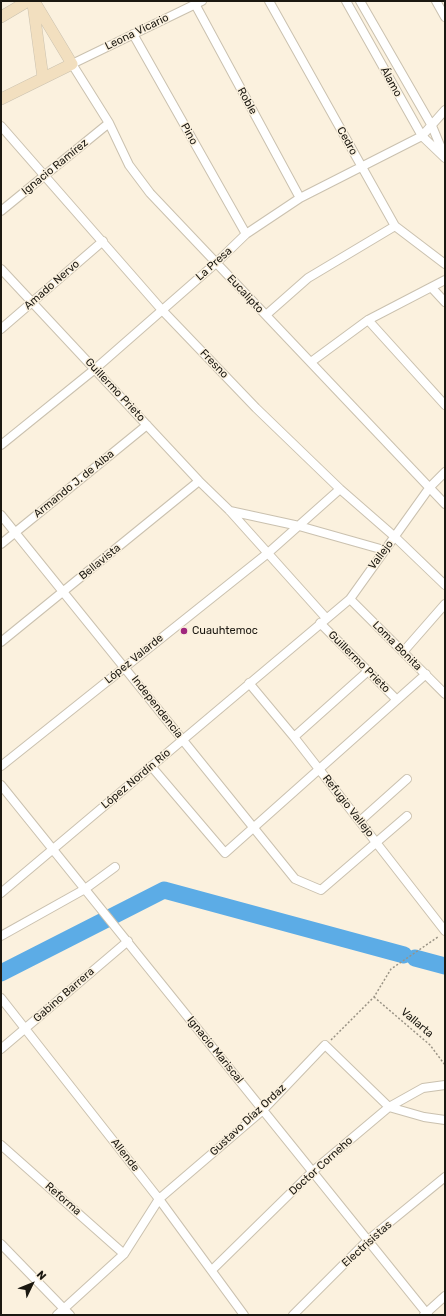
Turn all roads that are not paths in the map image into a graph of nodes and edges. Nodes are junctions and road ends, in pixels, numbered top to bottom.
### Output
1 (28, 1) edge
2 (34, 1) edge
3 (269, 1) edge
4 (346, 1) edge
5 (360, 1) edge
6 (436, 1) edge
7 (198, 3) edge
8 (1, 17) edge
9 (445, 17) edge
10 (133, 34) junction
11 (72, 64) junction
12 (43, 78) junction
13 (1, 99) edge
14 (445, 110) edge
15 (109, 123) junction
16 (1, 126) edge
17 (432, 126) junction
18 (422, 136) junction
19 (445, 158) edge
20 (360, 166) junction
21 (44, 175) junction
22 (300, 198) junction
23 (1, 211) edge
24 (395, 226) junction
25 (246, 234) junction
26 (103, 241) junction
27 (216, 263) junction
28 (445, 264) edge
29 (1, 269) edge
30 (445, 280) edge
31 (432, 288) junction
32 (33, 301) junction
33 (445, 302) edge
34 (162, 310) junction
35 (266, 315) junction
36 (368, 320) junction
37 (1, 329) edge
38 (311, 362) junction
39 (95, 369) junction
40 (445, 405) edge
41 (147, 425) junction
42 (1, 445) edge
43 (445, 472) edge
44 (199, 481) junction
45 (430, 487) junction
46 (340, 489) junction
47 (445, 504) edge
48 (230, 511) junction
49 (1, 515) edge
50 (299, 526) junction
51 (15, 532) junction
52 (395, 537) junction
53 (1, 544) edge
54 (384, 550) junction
55 (268, 553) junction
56 (431, 571) junction
57 (445, 575) edge
58 (445, 585) edge
59 (63, 592) junction
60 (350, 599) junction
61 (445, 604) edge
62 (323, 621) junction
63 (1, 642) edge
64 (403, 652) junction
65 (125, 667) junction
66 (368, 671) junction
67 (426, 674) junction
68 (249, 683) junction
69 (445, 694) edge
70 (398, 700) junction
71 (294, 737) junction
72 (183, 739) junction
73 (1, 766) edge
74 (151, 766) junction
75 (320, 769) junction
76 (407, 779) dead end
77 (1, 785) edge
78 (407, 816) dead end
79 (360, 821) junction
80 (254, 827) junction
81 (376, 842) junction
82 (53, 849) junction
83 (115, 867) dead end
84 (87, 891) junction
85 (1, 893) edge
86 (442, 934) edge
87 (1, 936) edge
88 (125, 937) junction
89 (3, 1002) edge
90 (26, 1028) junction
91 (1, 1049) edge
92 (445, 1085) edge
93 (389, 1107) junction
94 (263, 1110) junction
95 (445, 1120) edge
96 (1, 1145) edge
97 (313, 1171) junction
98 (445, 1177) edge
99 (159, 1200) junction
100 (368, 1240) junction
101 (1, 1244) edge
102 (124, 1254) junction
103 (212, 1270) junction
104 (445, 1296) edge
105 (67, 1312) edge
106 (426, 1314) edge
107 (57, 1315) edge
108 (244, 1315) edge
109 (293, 1315) edge

1 - 8 main road
2 - 11 main road
2 - 12 main road
3 - 20 street, Cedro
4 - 18 street, Álamo
5 - 17 street, Álamo
6 - 9 street
7 - 10 street, Leona Vicario
7 - 22 street, Roble
10 - 11 street, Leona Vicario
10 - 25 street, Pino
11 - 12 main road
11 - 15 street, Eucalipto
12 - 13 main road
14 - 17 street, La Presa
15 - 21 street, Ignacio Ramírez
15 - 27 street, Eucalipto
16 - 21 street, Fresno
17 - 18 street, La Presa
17 - 19 street, Álamo
18 - 19 street, Álamo
18 - 20 street, La Presa
20 - 22 street, La Presa
20 - 24 street, Cedro
21 - 23 street, Ignacio Ramírez
21 - 26 street, Fresno
22 - 25 street, La Presa
24 - 28 street, Cedro
24 - 35 street
25 - 27 street, La Presa
26 - 32 street, Amado Nervo
26 - 34 street, Fresno
27 - 34 street, La Presa
27 - 35 street, Eucalipto
29 - 32 street, Guillermo Prieto
30 - 31 street
31 - 33 street
31 - 36 street
32 - 37 street, Amado Nervo
32 - 39 street, Guillermo Prieto
34 - 39 street, La Presa
34 - 46 street, Fresno
35 - 38 street, Eucalipto
36 - 38 street
36 - 40 street
38 - 45 street, Eucalipto
39 - 41 street, Guillermo Prieto
39 - 42 street, La Presa
41 - 44 street, Guillermo Prieto
41 - 51 street, Armando J. de Alba
43 - 45 street, Vallejo
44 - 48 street, Guillermo Prieto
44 - 59 street, Bellavista
45 - 47 street, Eucalipto
45 - 52 street, Vallejo
46 - 50 street, López Valarde
46 - 52 street, Fresno
48 - 50 street
48 - 55 street, Guillermo Prieto
49 - 51 street, Independencia
50 - 54 street
50 - 55 street, López Valarde
51 - 53 street, Armando J. de Alba
51 - 59 street, Independencia
52 - 54 street, Vallejo
52 - 56 street, Fresno
54 - 60 street, Vallejo
55 - 62 street, Guillermo Prieto
55 - 65 street, López Valarde
56 - 57 street
56 - 58 street, Fresno
59 - 63 street, Bellavista
59 - 65 street, Independencia
60 - 62 street, Vallejo
60 - 64 street, Loma Bonita
61 - 64 street
62 - 66 street, Guillermo Prieto
62 - 68 street, López Nordín Río
64 - 67 street, Loma Bonita
65 - 72 street, Independencia
65 - 73 street, López Valarde
66 - 70 street, Guillermo Prieto
66 - 71 street
67 - 69 street, Loma Bonita
67 - 70 street
68 - 71 street, Refugio Vallejo
68 - 72 street, López Nordín Río
70 - 75 street
71 - 75 street, Refugio Vallejo
72 - 74 street, López Nordín Río
72 - 80 street, Independencia
74 - 80 street
74 - 82 street, López Nordín Río
75 - 79 street, Refugio Vallejo
75 - 80 street
76 - 79 street
77 - 82 street, Ignacio Mariscal
78 - 81 street
79 - 81 street, Refugio Vallejo
80 - 81 street, Independencia
81 - 86 street, Refugio Vallejo
82 - 84 street, Ignacio Mariscal
82 - 85 street, López Nordín Río
83 - 84 street
84 - 87 street
84 - 88 street, Ignacio Mariscal
88 - 90 street, Gabino Barrera
88 - 94 street, Ignacio Mariscal
89 - 90 street, Allende
90 - 91 street, Gabino Barrera
90 - 99 street, Allende
92 - 93 street, Doctor Corneho
93 - 94 street, Gustavo Díaz Ordaz
93 - 95 street
93 - 97 street, Doctor Corneho
94 - 97 street, Ignacio Mariscal
94 - 99 street, Gustavo Díaz Ordaz
96 - 102 street, Reforma
97 - 100 street, Ignacio Mariscal
97 - 103 street, Doctor Corneho
98 - 100 street, Electrisistas
99 - 102 street, Gustavo Díaz Ordaz
99 - 103 street, Allende
100 - 106 street, Ignacio Mariscal
100 - 109 street, Electrisistas
101 - 105 street
102 - 105 street, Gustavo Díaz Ordaz
103 - 108 street, Allende
104 - 106 street
105 - 107 street, Gustavo Díaz Ordaz

